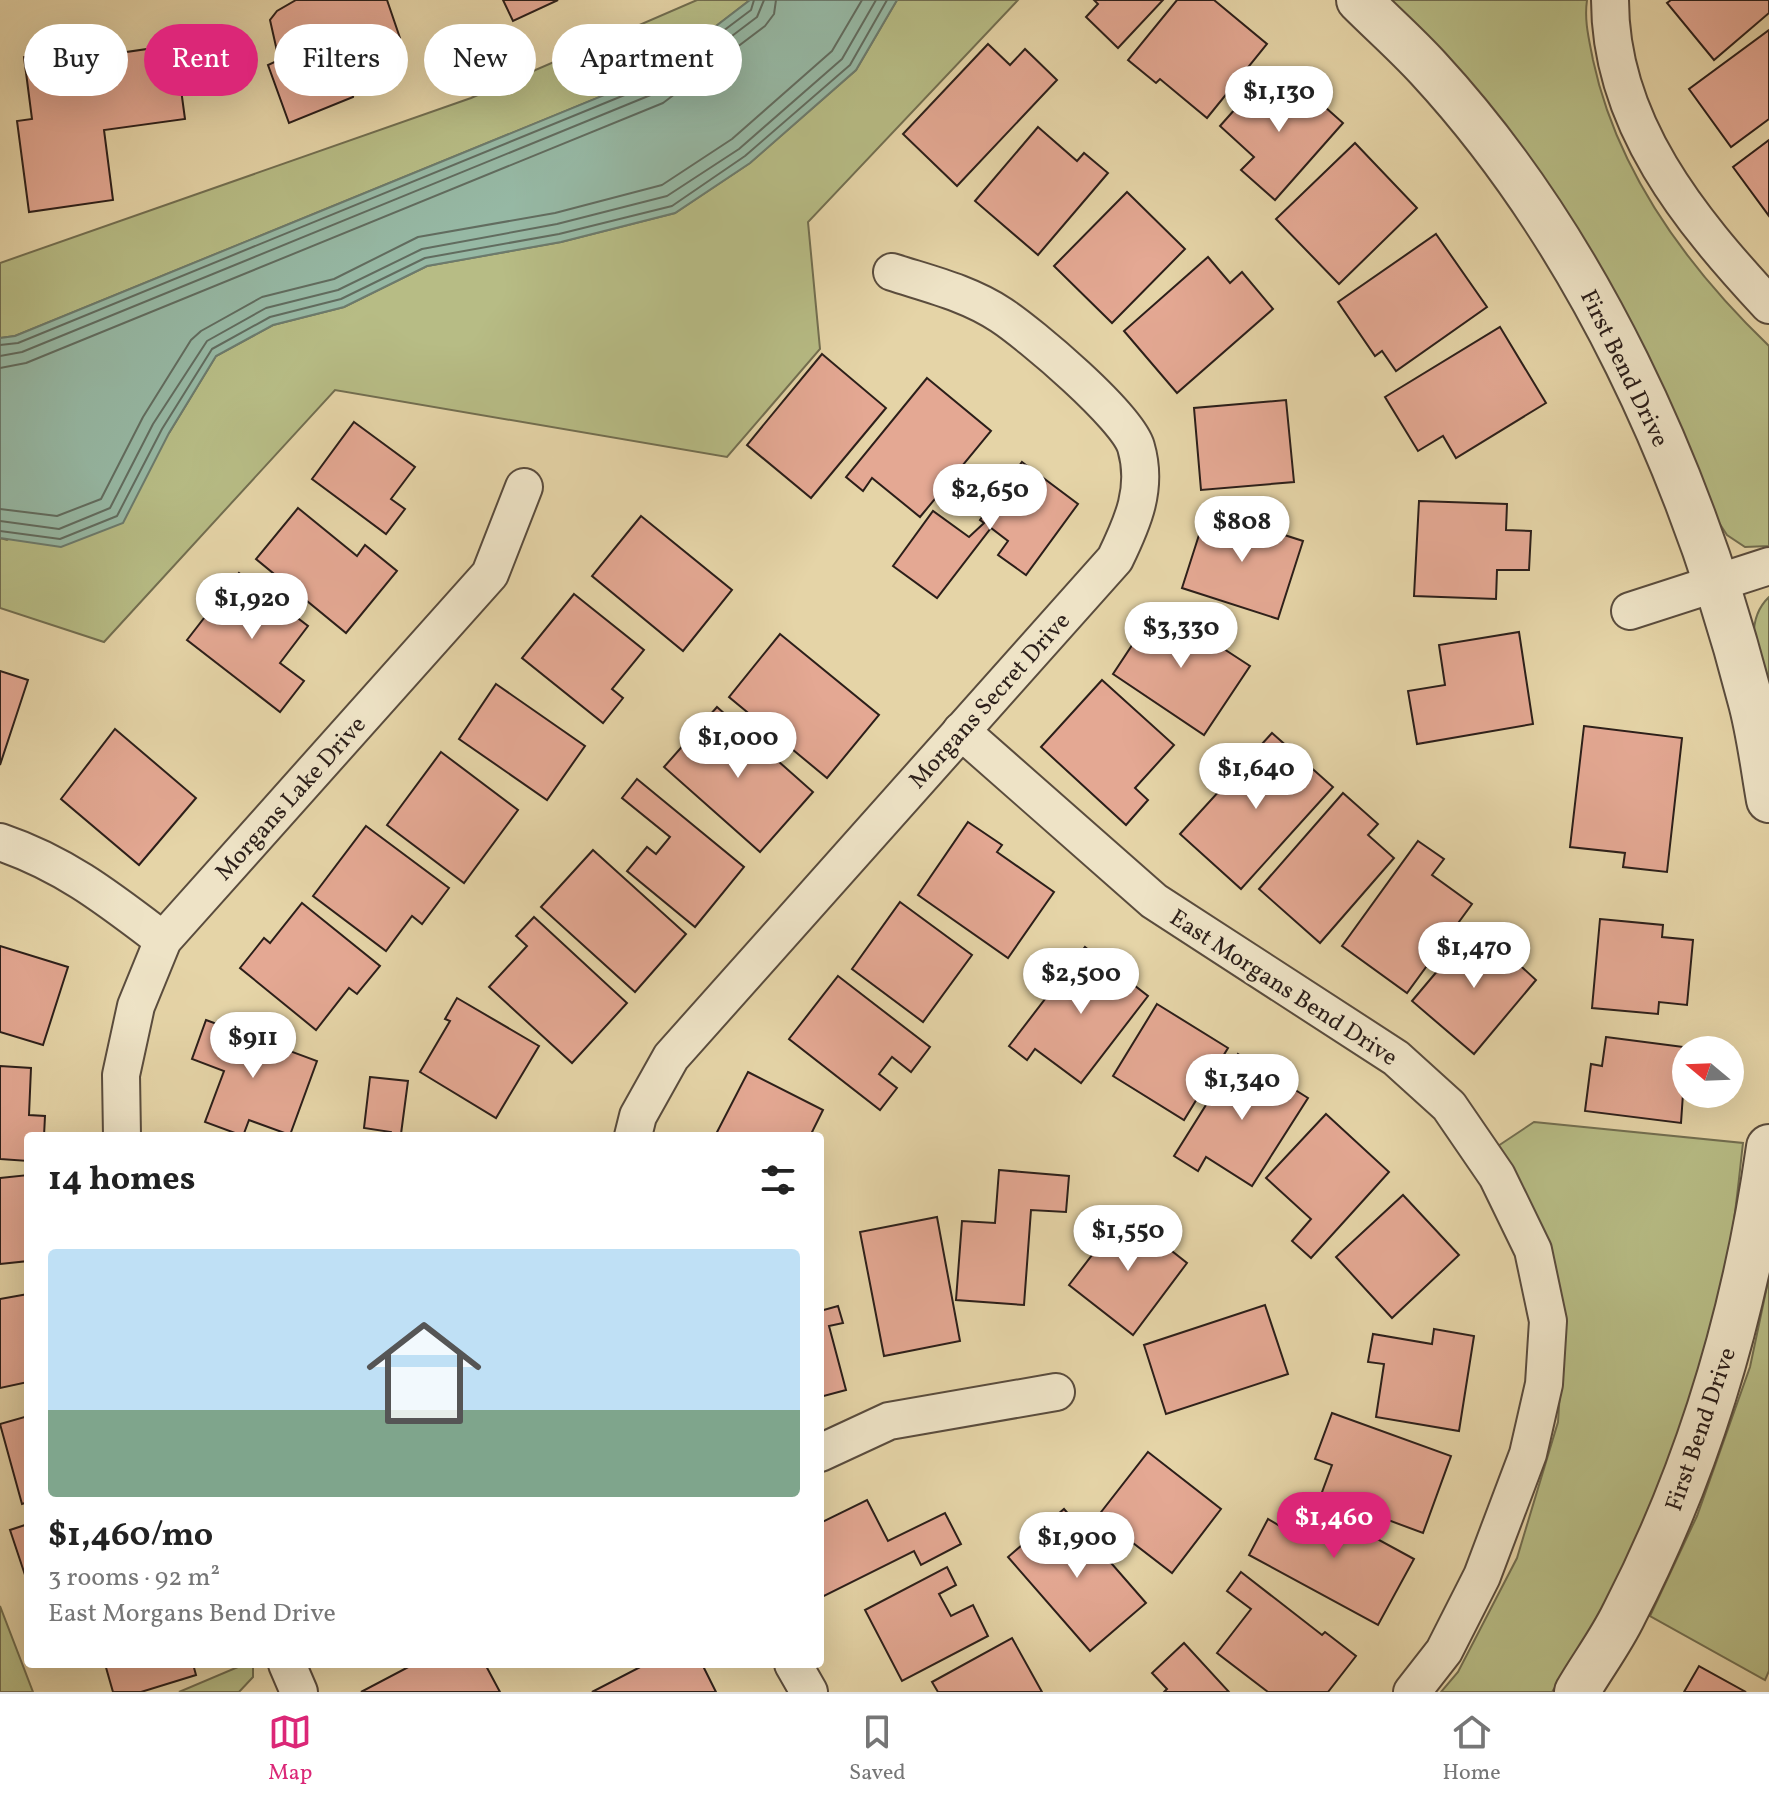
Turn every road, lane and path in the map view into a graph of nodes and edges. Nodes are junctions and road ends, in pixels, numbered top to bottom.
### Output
1 (1359, 0) edge
2 (1610, 0) edge
3 (892, 272) dead end
4 (1769, 305) edge
5 (524, 487) dead end
6 (1769, 566) edge
7 (1715, 584) junction
8 (1630, 611) dead end
9 (961, 731) junction
10 (1769, 800) edge
11 (0, 842) edge
12 (163, 940) junction
13 (122, 1132) edge
14 (634, 1132) edge
15 (1769, 1147) edge
16 (1056, 1392) dead end
17 (824, 1451) edge
18 (795, 1668) edge
19 (809, 1692) edge
20 (1412, 1692) edge
21 (1577, 1692) edge

1 - 7 street, First Bend Drive
2 - 4 street
3 - 9 street, Morgans Secret Drive
5 - 12 street, Morgans Lake Drive
6 - 7 street
7 - 8 street
7 - 10 street, First Bend Drive
9 - 14 street, Morgans Secret Drive
9 - 20 street, East Morgans Bend Drive
11 - 12 street
12 - 13 street, Morgans Lake Drive
15 - 21 street, First Bend Drive
16 - 17 street
18 - 19 street

